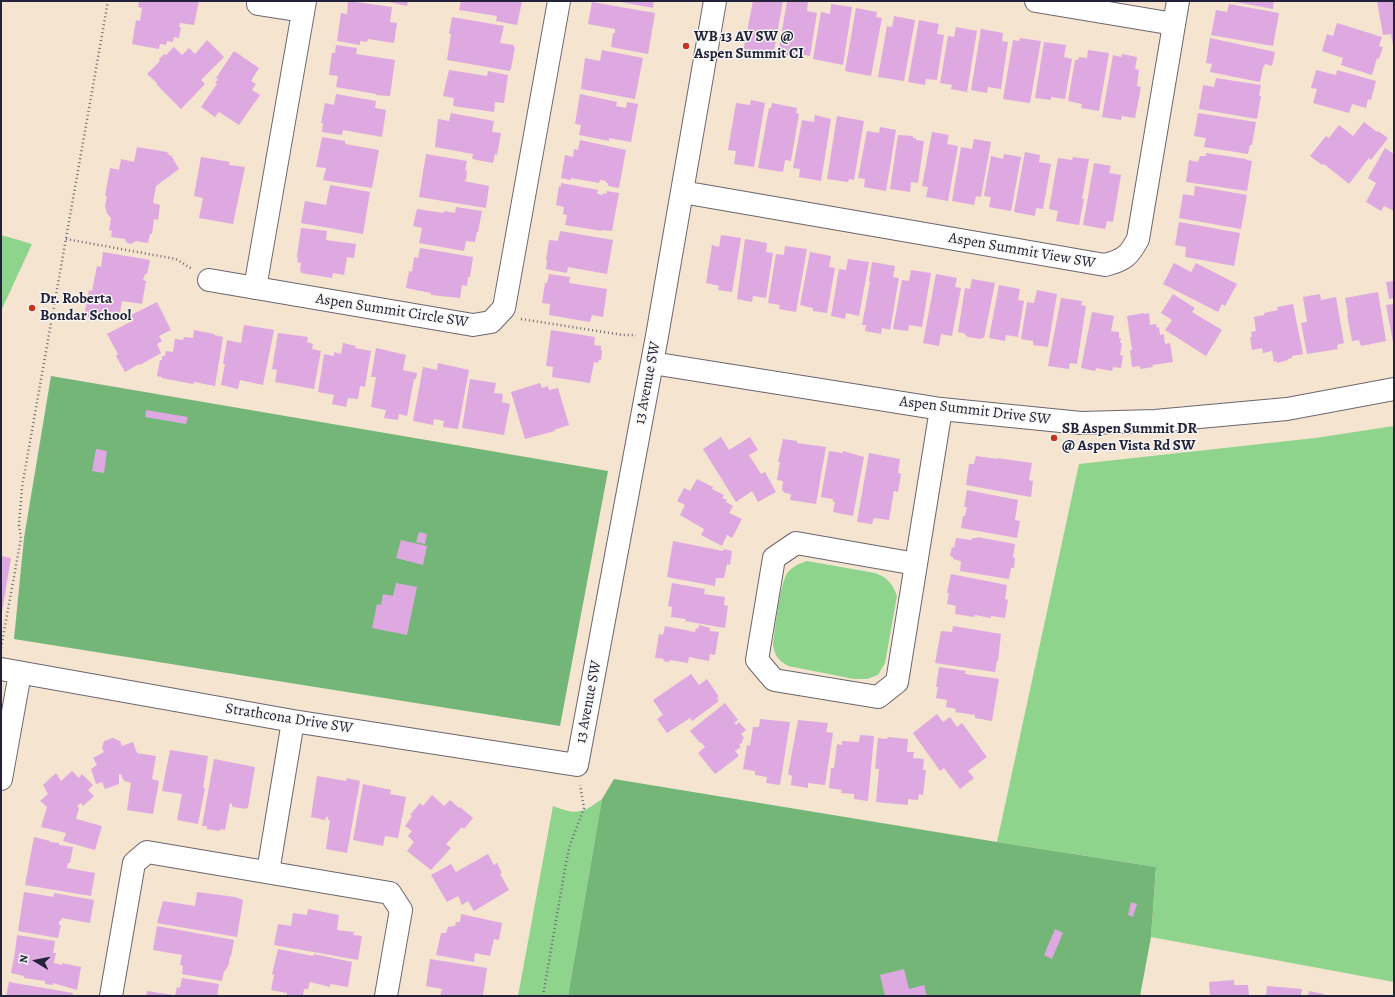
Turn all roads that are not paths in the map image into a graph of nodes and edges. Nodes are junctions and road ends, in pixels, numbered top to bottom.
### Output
1 (559, 1) edge
2 (715, 1) edge
3 (1036, 1) edge
4 (1178, 1) edge
5 (258, 4) dead end
6 (304, 6) edge
7 (1174, 24) junction
8 (682, 192) junction
9 (209, 280) road end
10 (255, 288) junction
11 (652, 363) junction
12 (1394, 389) edge
13 (941, 409) junction
14 (916, 564) junction
15 (10, 671) edge
16 (293, 721) junction
17 (577, 765) joint
18 (1, 780) edge
19 (268, 872) junction
20 (112, 996) edge
21 (386, 996) edge

1 - 10 street, Aspen Summit Circle SW
2 - 8 street, 13 Avenue SW
3 - 7 street
4 - 7 street, Aspen Summit View SW
5 - 6 street
6 - 10 street
7 - 8 street, Aspen Summit View SW
8 - 11 street, 13 Avenue SW
9 - 10 street, Aspen Summit Circle SW
11 - 13 street, Aspen Summit Drive SW
11 - 17 street, 13 Avenue SW
12 - 13 street, Aspen Summit Drive SW
13 - 14 street
14 - 14 street
15 - 16 street, Strathcona Drive SW
15 - 18 street
16 - 17 street, Strathcona Drive SW
16 - 19 street
19 - 20 street
19 - 21 street

